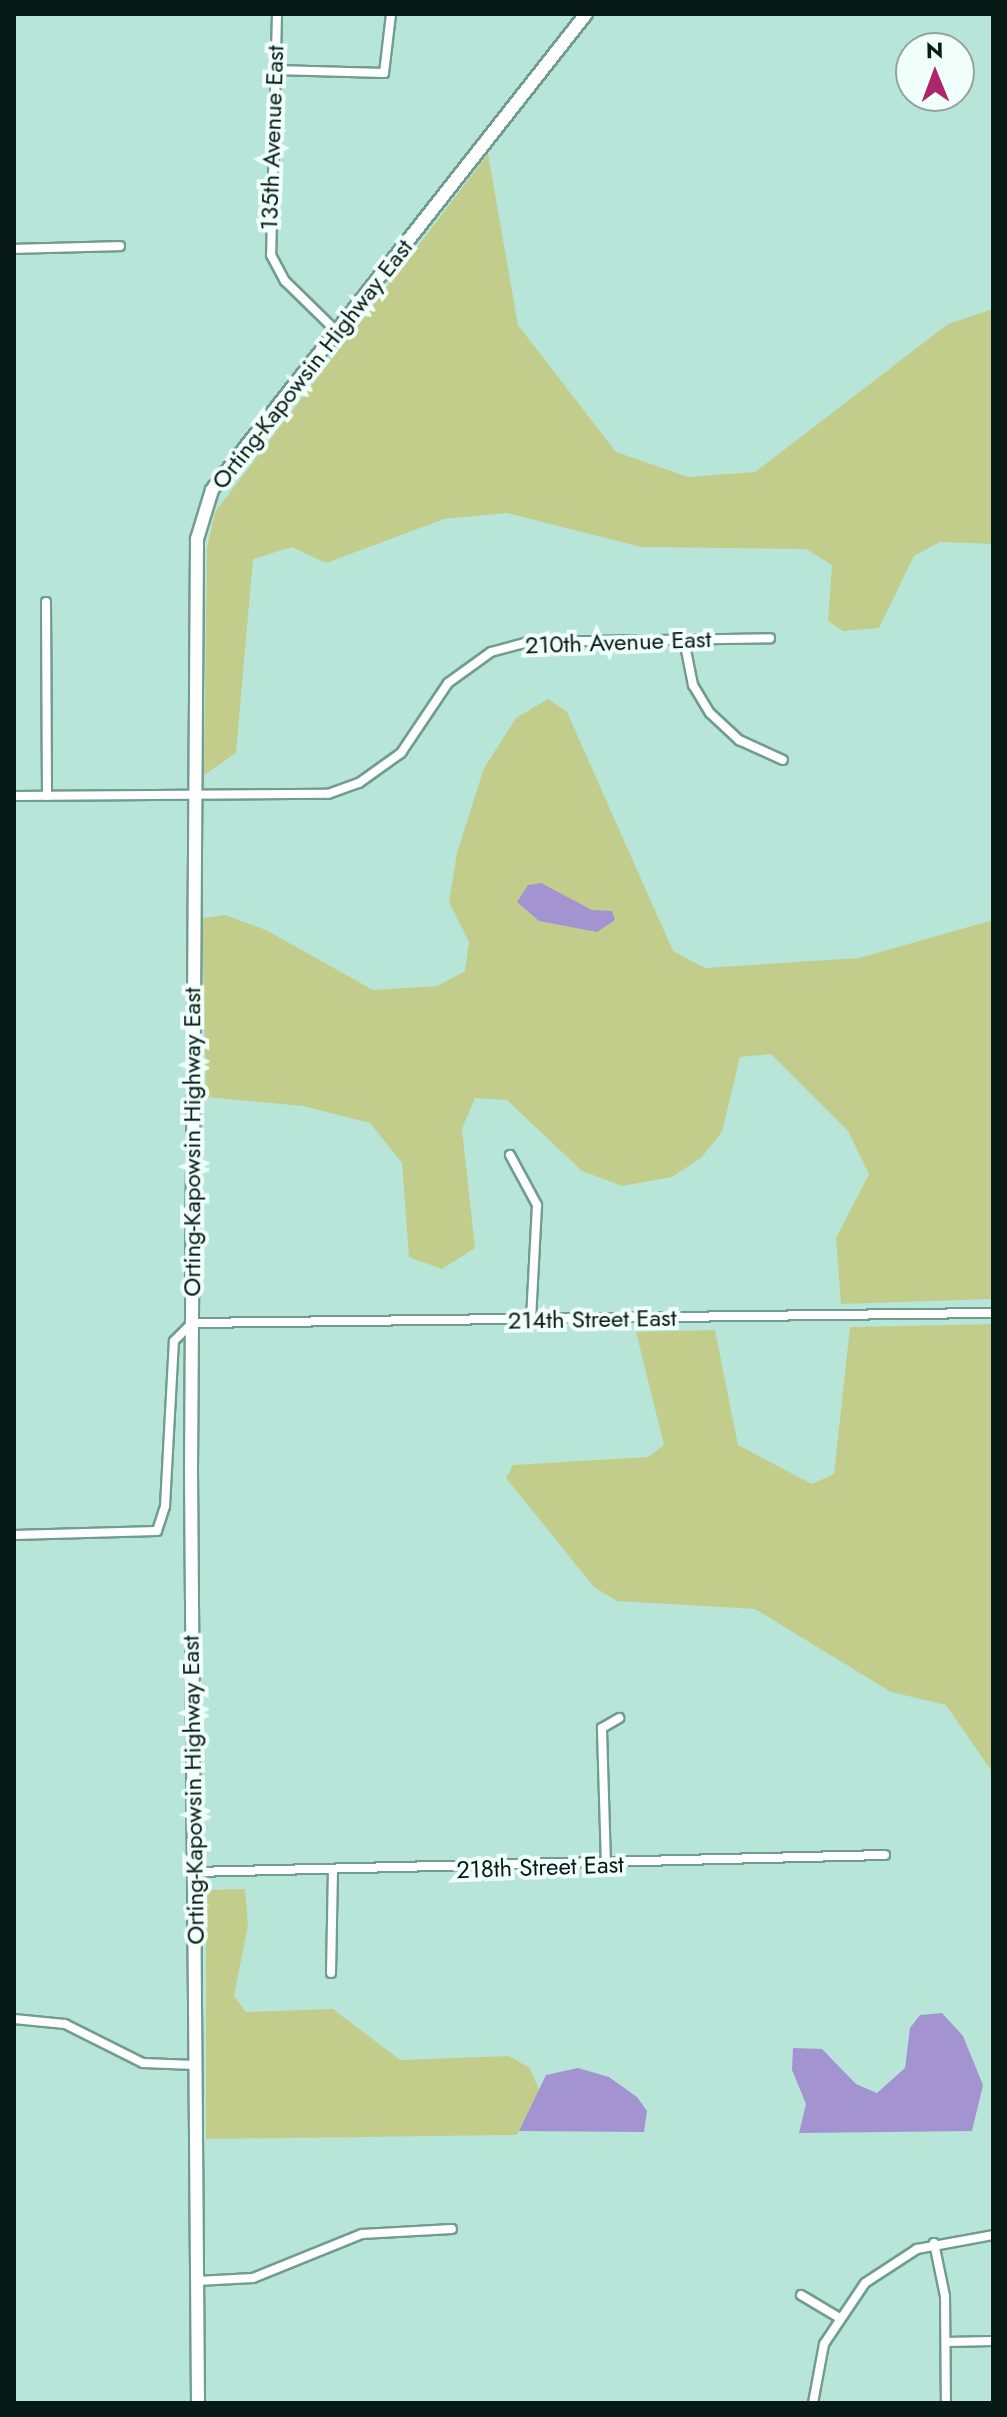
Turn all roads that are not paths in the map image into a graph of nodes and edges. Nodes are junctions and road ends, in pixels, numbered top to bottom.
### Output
1 (277, 14) edge
2 (391, 14) edge
3 (586, 14) edge
4 (275, 70) junction
5 (120, 246) dead end
6 (14, 249) edge
7 (336, 331) junction
8 (46, 602) dead end
9 (770, 638) dead end
10 (684, 640) junction
11 (783, 760) dead end
12 (192, 795) junction
13 (14, 796) edge
14 (47, 796) junction
15 (510, 1155) dead end
16 (993, 1313) edge
17 (531, 1319) junction
18 (192, 1323) junction
19 (14, 1535) edge
20 (619, 1718) dead end
21 (885, 1855) dead end
22 (606, 1865) junction
23 (194, 1872) junction
24 (333, 1872) junction
25 (331, 1973) dead end
26 (14, 2019) edge
27 (195, 2065) junction
28 (452, 2229) dead end
29 (993, 2235) edge
30 (934, 2243) junction
31 (197, 2281) junction
32 (801, 2295) dead end
33 (838, 2317) junction
34 (993, 2341) edge
35 (946, 2342) junction
36 (198, 2403) edge
37 (813, 2403) edge
38 (946, 2403) edge

1 - 4 street, 135th Avenue East
2 - 4 street
3 - 7 main road, Orting-Kapowsin Highway East
4 - 7 street, 135th Avenue East
5 - 6 street
7 - 12 main road, Orting-Kapowsin Highway East
8 - 14 street
9 - 10 street, 210th Avenue East
10 - 11 street
10 - 12 street, 210th Avenue East
12 - 14 street, 210th Avenue East
12 - 18 main road, Orting-Kapowsin Highway East
13 - 14 street, 210th Avenue East
15 - 17 street
16 - 17 street, 214th Street East
17 - 18 street, 214th Street East
18 - 19 street
18 - 23 main road, Orting-Kapowsin Highway East
20 - 22 street
21 - 22 street, 218th Street East
22 - 24 street, 218th Street East
23 - 24 street, 218th Street East
23 - 27 main road, Orting-Kapowsin Highway East
24 - 25 street
26 - 27 street
27 - 31 main road, Orting-Kapowsin Highway East
28 - 31 street
29 - 30 street
30 - 33 street
30 - 35 street
31 - 36 main road, Orting-Kapowsin Highway East
32 - 33 street
33 - 37 street
34 - 35 street
35 - 38 street

